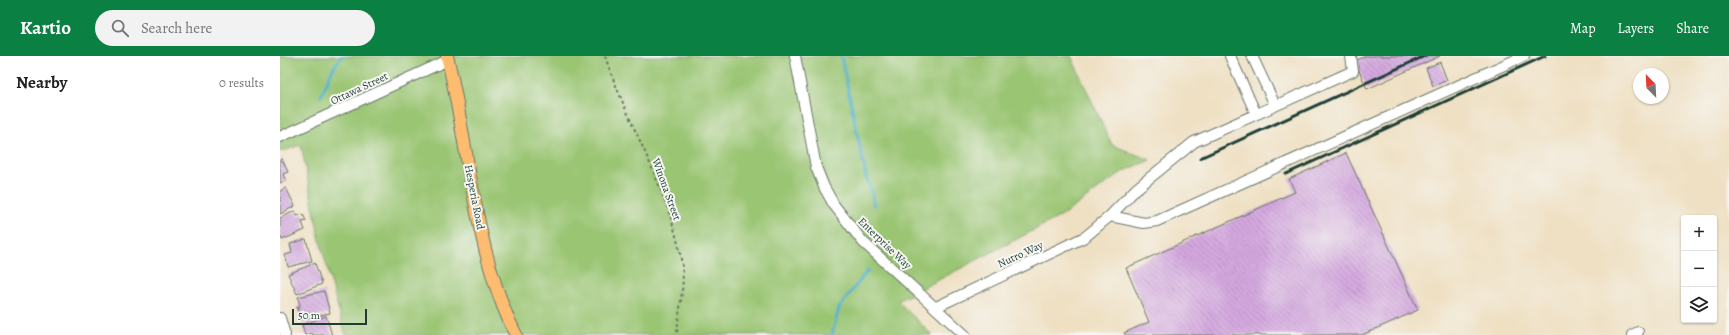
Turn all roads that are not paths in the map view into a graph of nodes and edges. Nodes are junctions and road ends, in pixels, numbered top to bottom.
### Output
1 (795, 56) edge
2 (1230, 56) edge
3 (1252, 56) edge
4 (1351, 56) edge
5 (1524, 56) edge
6 (447, 58) edge
7 (1275, 105) junction
8 (1256, 114) junction
9 (280, 137) edge
10 (1110, 216) junction
11 (936, 307) junction
12 (280, 318) edge
13 (285, 335) edge
14 (516, 335) edge
15 (966, 335) edge

1 - 11 street, Enterprise Way
2 - 8 street
3 - 7 street
4 - 7 street, Nutro Way
5 - 10 street
6 - 9 street, Ottawa Street
6 - 14 main road, Hesperia Road
7 - 8 street, Nutro Way
8 - 10 street, Nutro Way
10 - 11 street, Nutro Way
11 - 15 street, Enterprise Way
12 - 13 street

